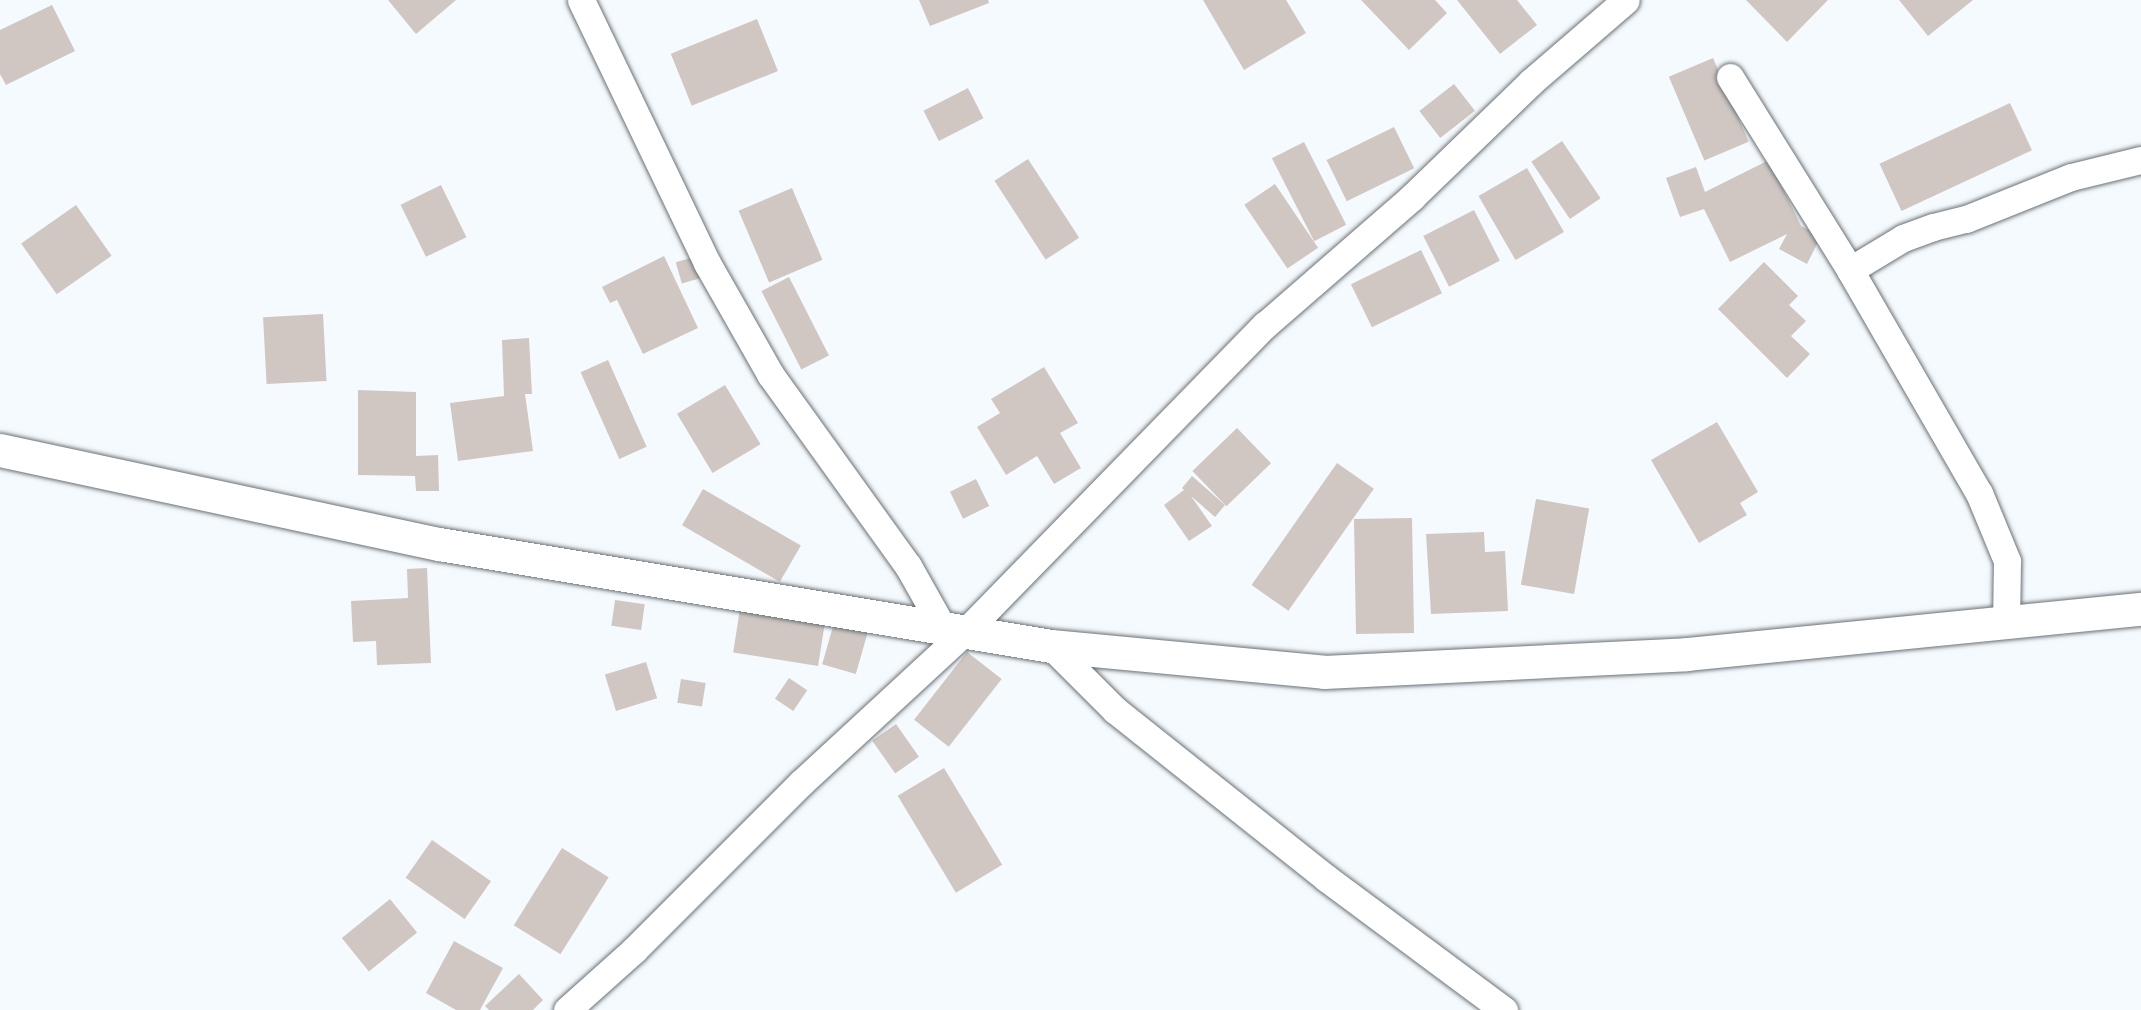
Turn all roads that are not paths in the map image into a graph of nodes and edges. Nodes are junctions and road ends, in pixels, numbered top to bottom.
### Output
1 (1626, 0) edge
2 (586, 3) edge
3 (1730, 77) dead end
4 (2141, 160) edge
5 (1850, 270) junction
6 (0, 450) edge
7 (2141, 609) edge
8 (2006, 622) junction
9 (954, 630) junction
10 (1051, 646) junction
11 (567, 1010) edge
12 (1504, 1010) edge

1 - 9 street
2 - 9 street
3 - 5 street
4 - 5 street
5 - 8 street
6 - 9 street
7 - 8 street
8 - 10 street
9 - 10 street
9 - 11 street
10 - 12 street

